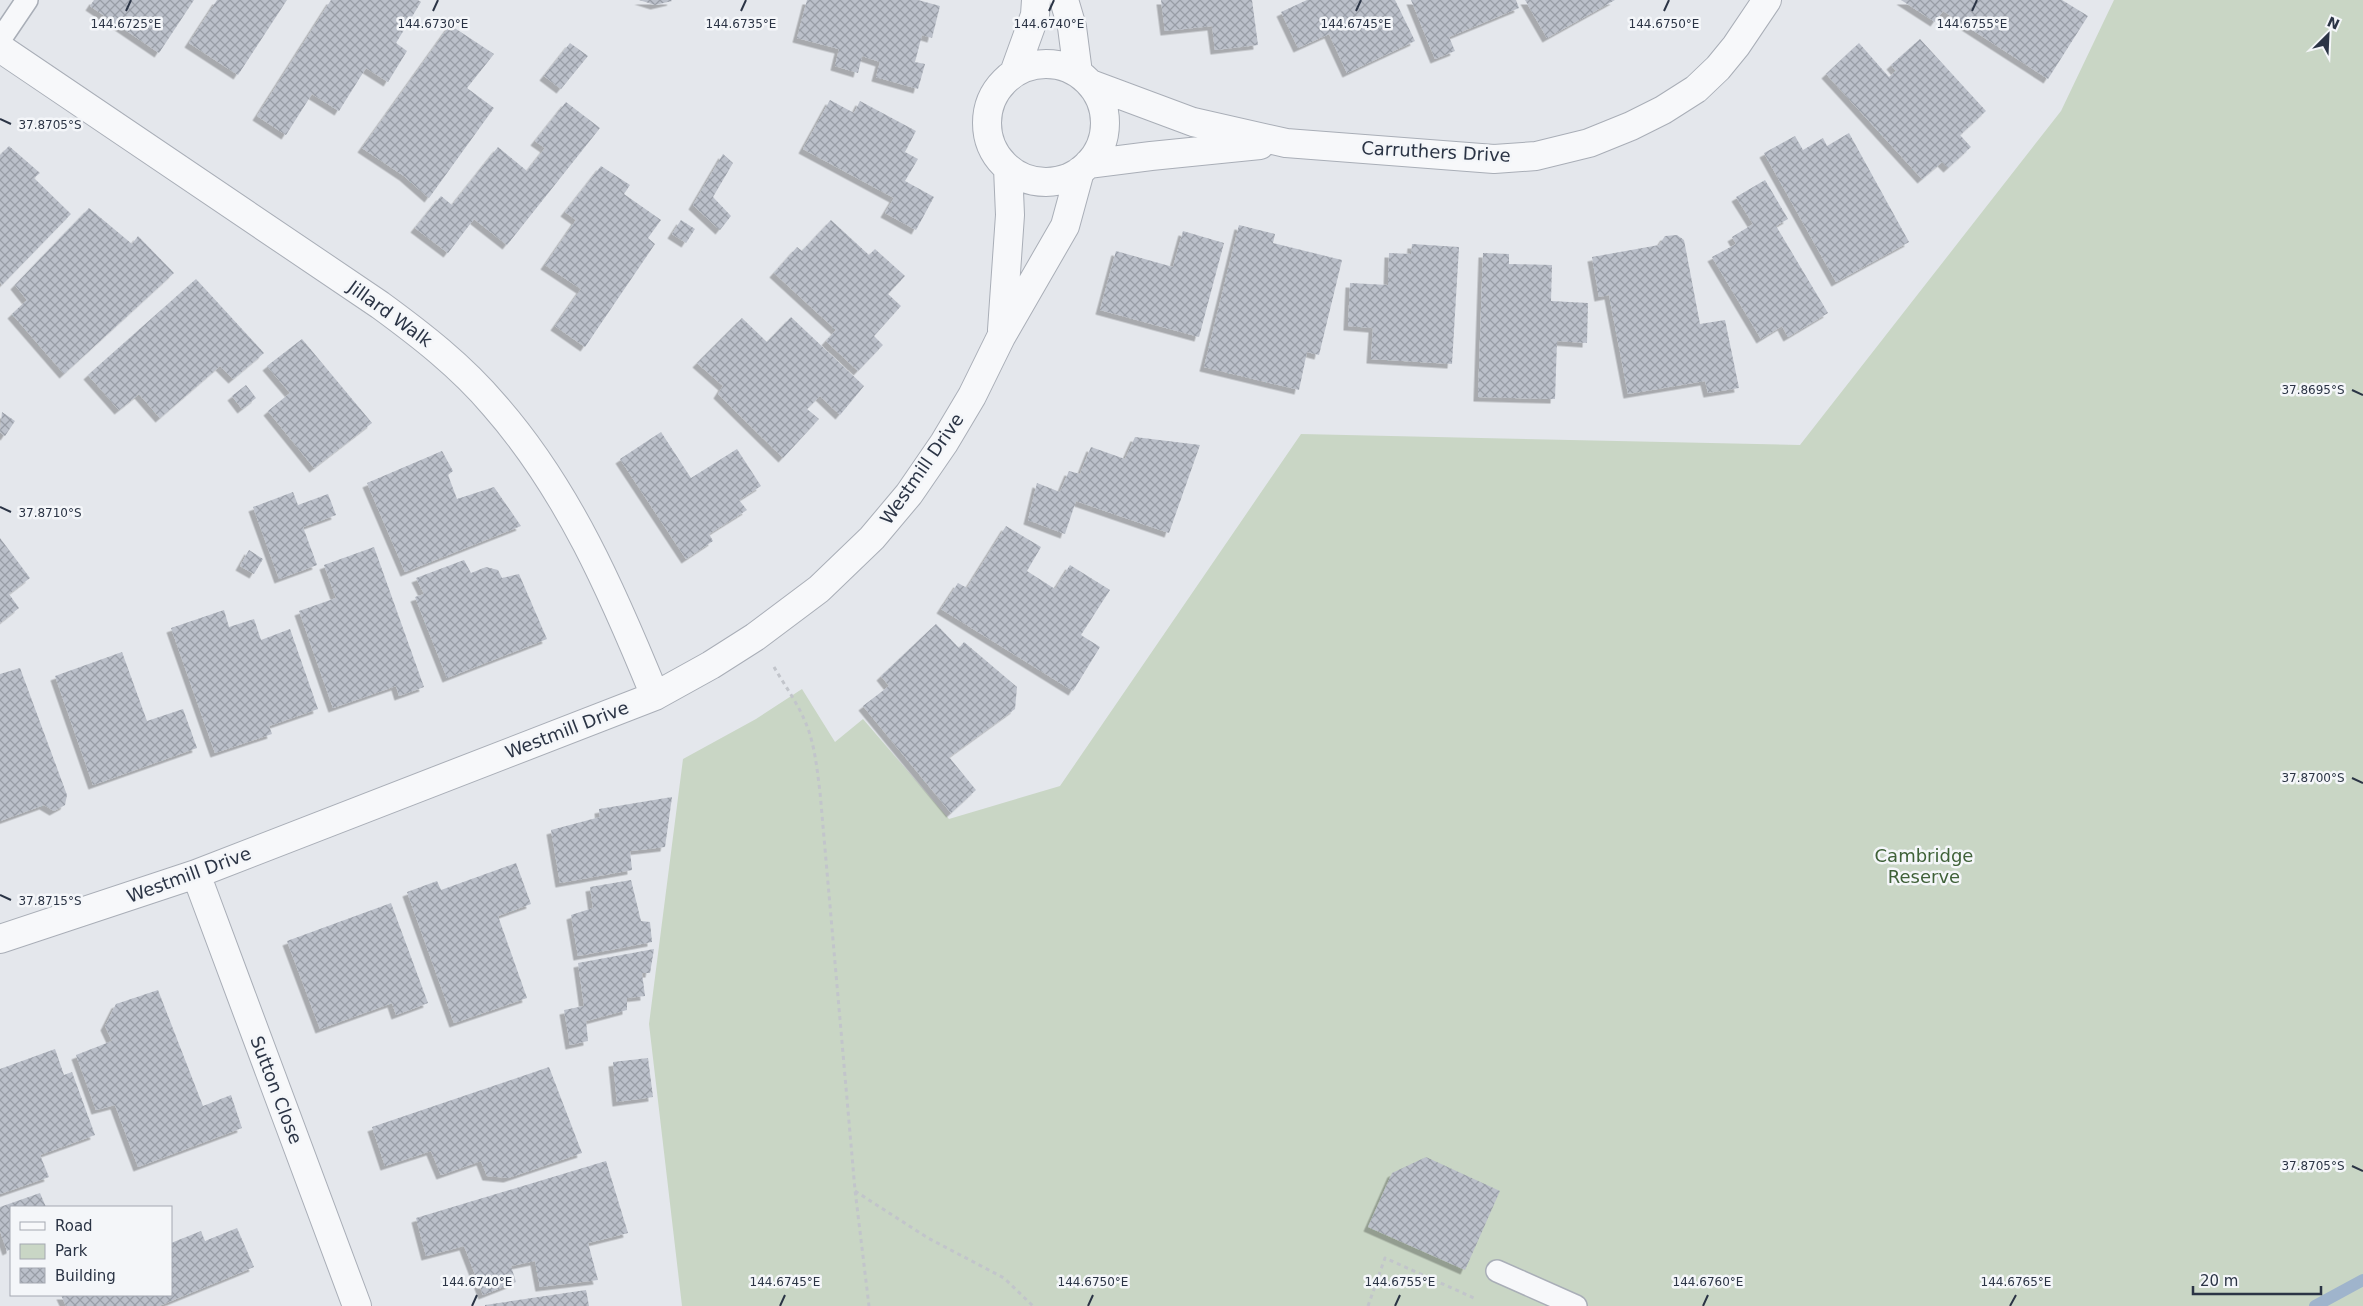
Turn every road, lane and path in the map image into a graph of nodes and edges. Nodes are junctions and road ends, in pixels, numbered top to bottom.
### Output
1 (27, 0) edge
2 (1036, 0) edge
3 (1064, 0) edge
4 (1767, 0) edge
5 (0, 40) edge
6 (0, 48) edge
7 (1014, 73) junction
8 (1084, 78) junction
9 (1286, 143) junction
10 (1008, 168) junction
11 (1084, 168) junction
12 (1001, 337) junction
13 (755, 637) junction
14 (655, 696) junction
15 (196, 874) junction
16 (0, 939) edge
17 (855, 1190) junction
18 (1497, 1271) dead end
19 (1475, 1298) dead end
20 (357, 1306) edge
21 (869, 1306) edge
22 (1033, 1306) edge
23 (1368, 1306) edge
24 (1576, 1306) edge

1 - 5 lane
2 - 7 street
3 - 8 street
4 - 9 street, Carruthers Drive
6 - 14 street, Jillard Walk
7 - 8 street
7 - 10 street
8 - 9 street, Carruthers Drive
8 - 11 street
9 - 11 street, Carruthers Drive
10 - 11 street
10 - 12 street, Westmill Drive
11 - 12 street, Westmill Drive
12 - 13 street, Westmill Drive
13 - 14 street, Westmill Drive
13 - 17 path
14 - 15 street, Westmill Drive
15 - 16 street, Westmill Drive
15 - 20 street, Sutton Close
17 - 21 path
17 - 22 path
18 - 24 lane
19 - 23 path

